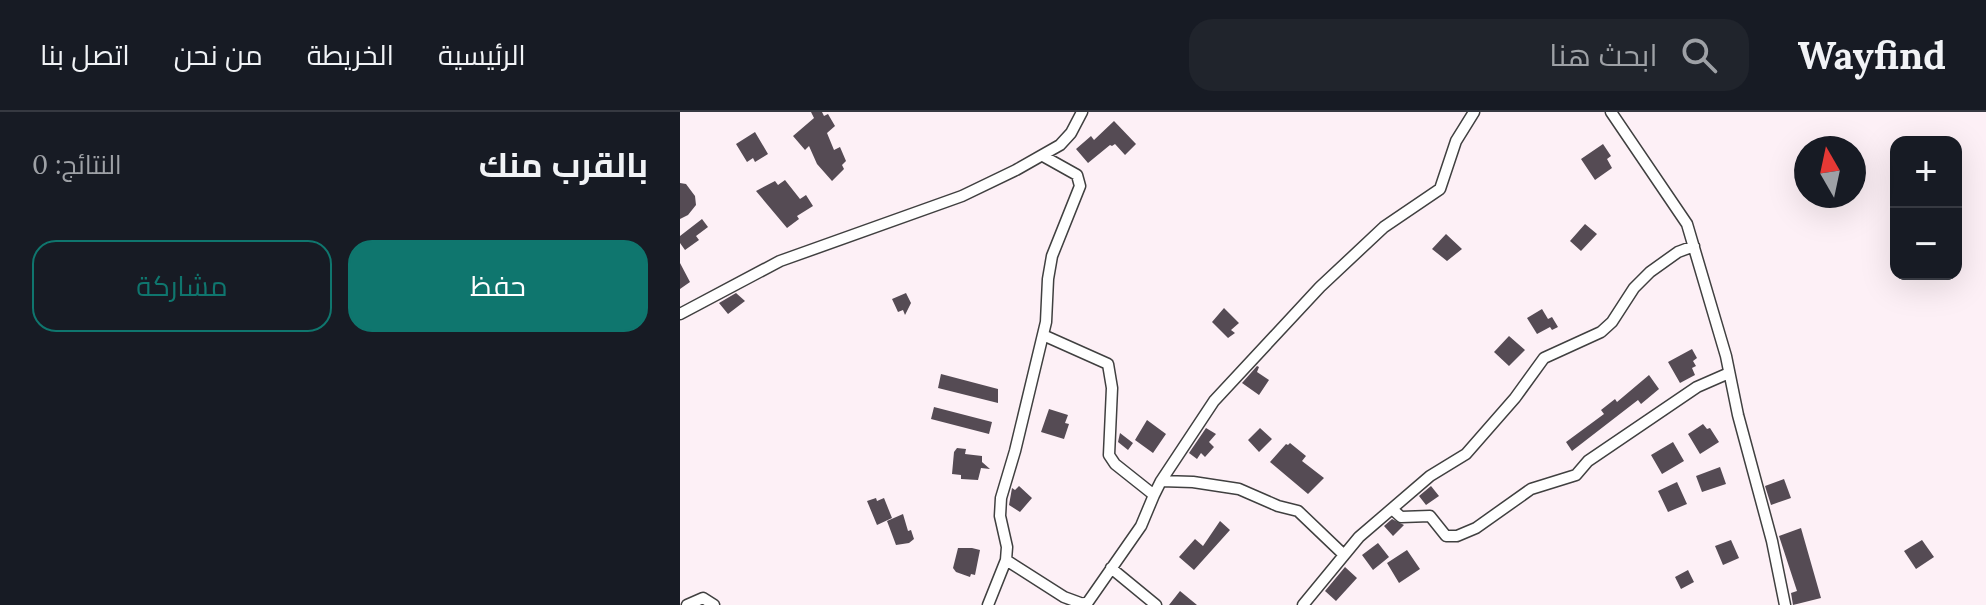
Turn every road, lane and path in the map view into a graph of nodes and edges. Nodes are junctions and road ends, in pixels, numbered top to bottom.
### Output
1 (1082, 112) edge
2 (1474, 112) edge
3 (1611, 112) edge
4 (1043, 156) junction
5 (1694, 246) junction
6 (680, 314) edge
7 (1043, 335) junction
8 (1729, 373) junction
9 (1161, 481) junction
10 (1154, 495) junction
11 (1392, 509) junction
12 (1343, 554) junction
13 (1006, 560) junction
14 (1111, 568) junction
15 (687, 605) edge
16 (714, 605) edge
17 (988, 605) edge
18 (1156, 605) edge
19 (1303, 605) edge
20 (1785, 605) edge

1 - 4 street
2 - 9 street
3 - 5 street
4 - 6 street
4 - 7 street
5 - 8 street
5 - 11 street
7 - 10 street
7 - 13 street
8 - 11 street
8 - 20 street
9 - 10 street
9 - 12 street
10 - 14 street
11 - 12 street
12 - 19 street
13 - 14 street
13 - 17 street
14 - 18 street
15 - 16 street

